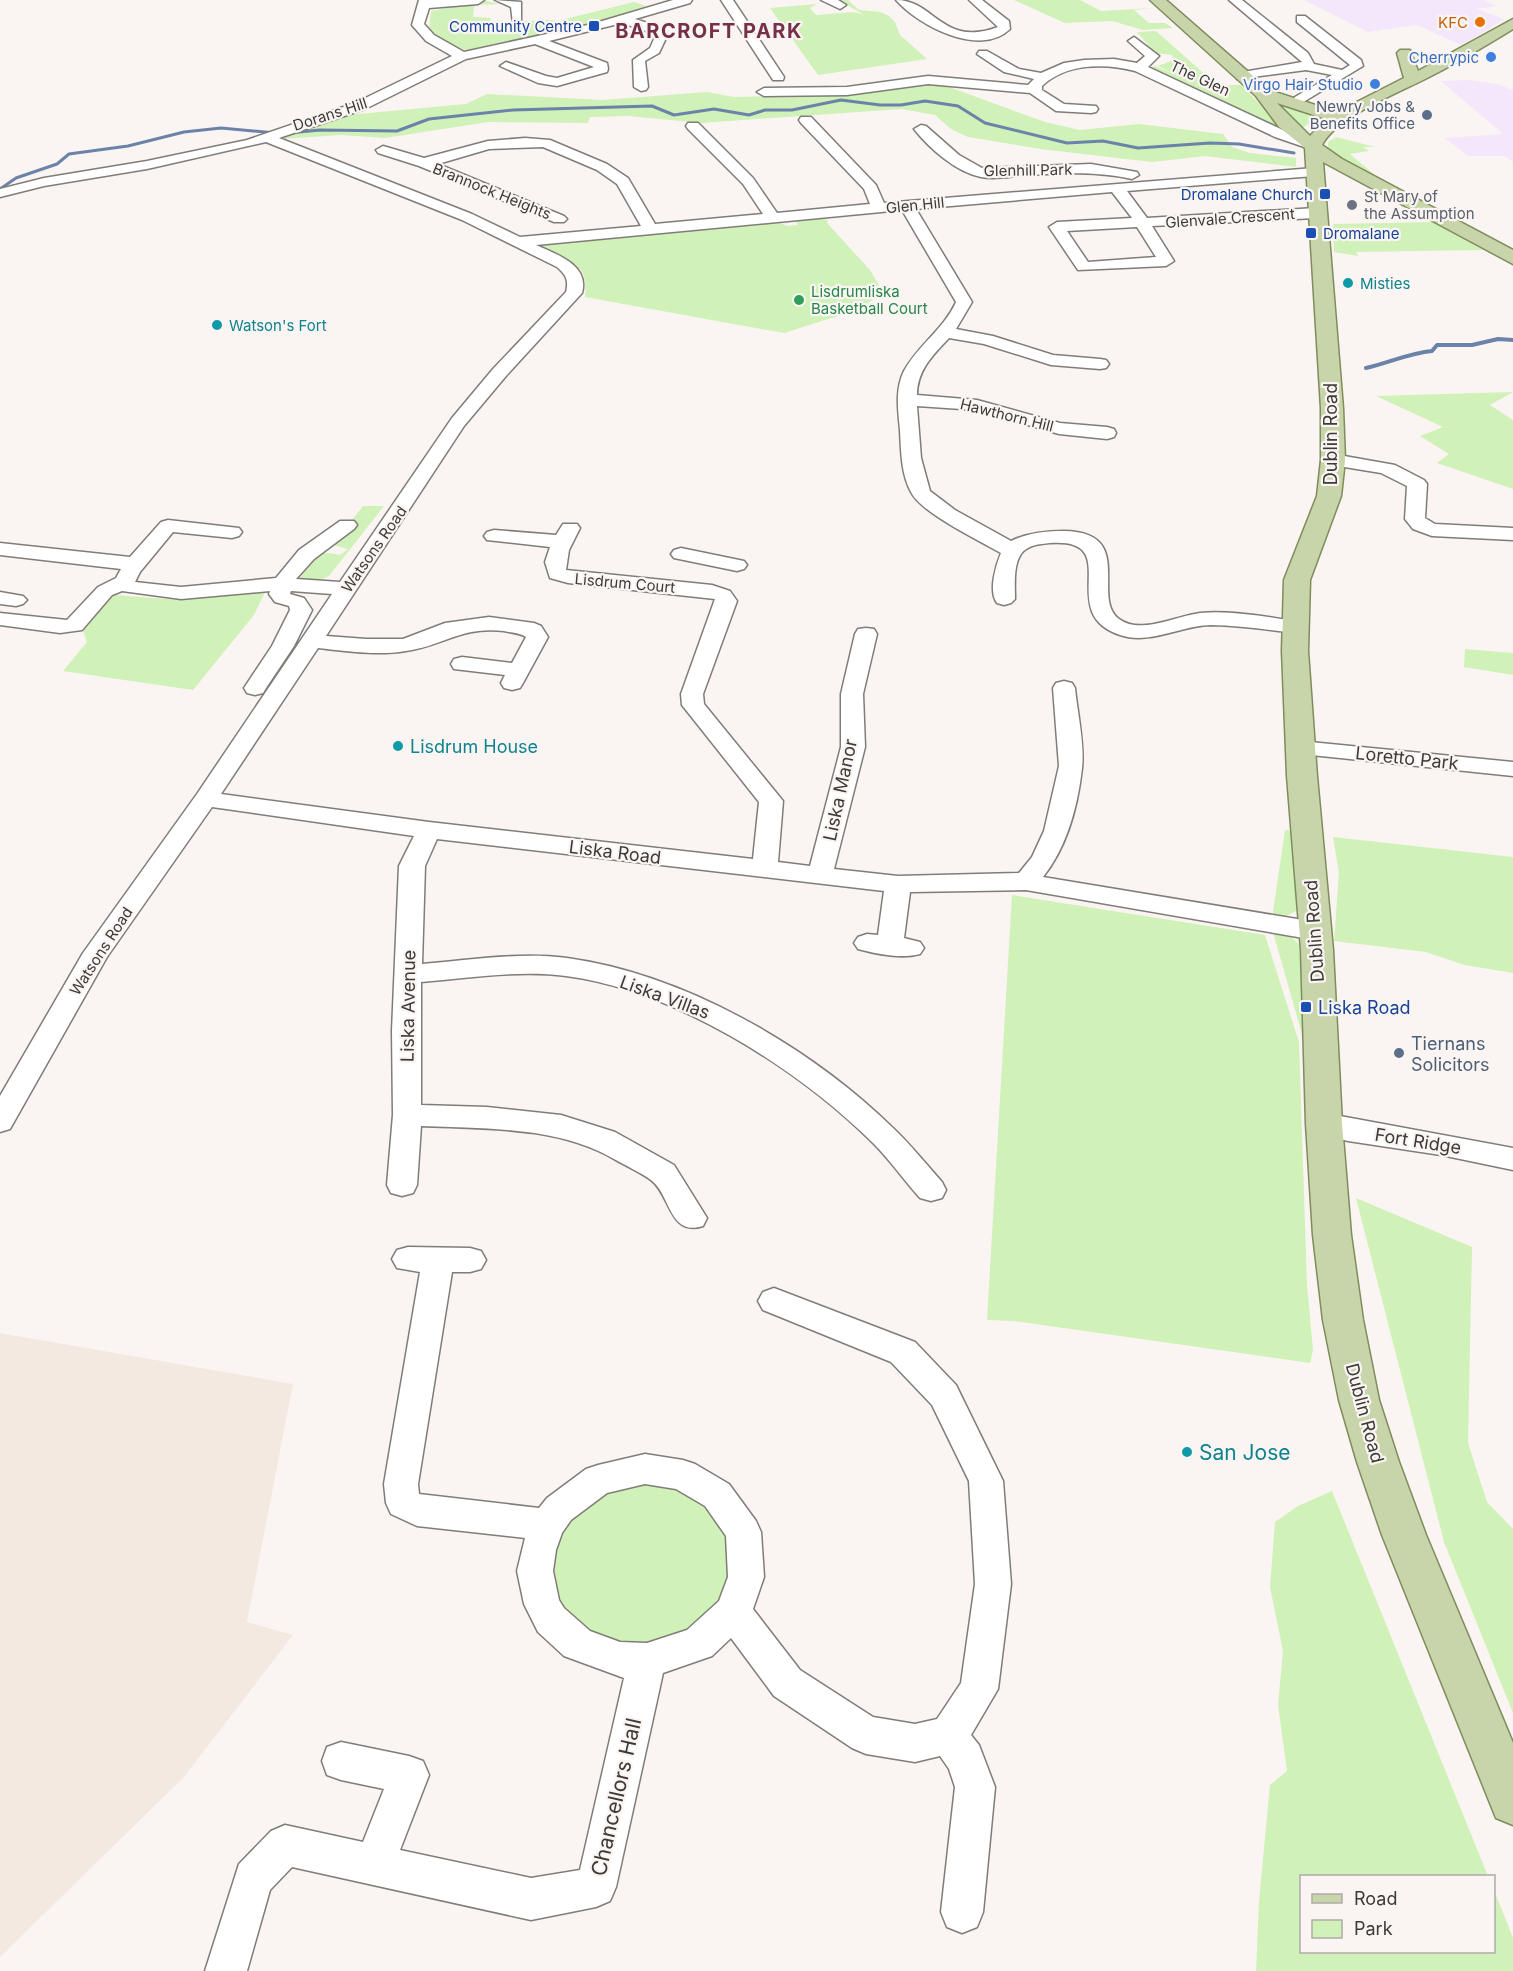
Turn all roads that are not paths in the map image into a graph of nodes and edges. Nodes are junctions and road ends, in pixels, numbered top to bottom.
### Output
1 (478, 0) edge
2 (501, 0) edge
3 (637, 0) edge
4 (686, 0) edge
5 (727, 0) edge
6 (827, 0) edge
7 (902, 0) edge
8 (975, 0) edge
9 (1157, 0) edge
10 (1235, 0) edge
11 (424, 3) edge
12 (840, 5) dead end
13 (662, 7) junction
14 (623, 19) junction
15 (517, 20) dead end
16 (1300, 20) dead end
17 (1509, 27) edge
18 (534, 39) junction
19 (1134, 41) dead end
20 (982, 54) dead end
21 (1068, 55) dead end
22 (1456, 55) junction
23 (462, 56) junction
24 (1083, 64) junction
25 (506, 66) dead end
26 (1306, 66) junction
27 (1140, 68) junction
28 (915, 70) dead end
29 (1344, 74) junction
30 (1042, 76) junction
31 (1242, 76) junction
32 (778, 77) dead end
33 (928, 80) junction
34 (1413, 80) junction
35 (641, 87) dead end
36 (1036, 90) junction
37 (764, 92) dead end
38 (1079, 93) dead end
39 (1263, 93) junction
40 (1300, 100) dead end
41 (1338, 118) junction
42 (806, 120) dead end
43 (693, 126) dead end
44 (921, 129) dead end
45 (273, 134) junction
46 (1312, 146) junction
47 (383, 150) dead end
48 (424, 164) junction
49 (1314, 172) junction
50 (1146, 185) junction
51 (1116, 187) junction
52 (0, 193) edge
53 (907, 206) junction
54 (879, 209) junction
55 (1317, 213) junction
56 (559, 219) dead end
57 (774, 219) junction
58 (1143, 224) junction
59 (650, 229) junction
60 (517, 242) junction
61 (1513, 258) edge
62 (945, 332) junction
63 (1100, 364) dead end
64 (908, 400) junction
65 (1107, 433) dead end
66 (1333, 460) junction
67 (347, 525) dead end
68 (232, 532) dead end
69 (1513, 534) edge
70 (494, 536) dead end
71 (0, 549) edge
72 (1011, 550) junction
73 (681, 554) dead end
74 (705, 559) junction
75 (737, 565) dead end
76 (130, 573) junction
77 (282, 584) junction
78 (346, 589) junction
79 (691, 589) junction
80 (1004, 599) dead end
81 (0, 619) edge
82 (1296, 627) junction
83 (866, 634) dead end
84 (312, 641) junction
85 (462, 664) dead end
86 (255, 688) dead end
87 (1064, 688) dead end
88 (1300, 748) junction
89 (1513, 769) edge
90 (206, 799) junction
91 (429, 830) junction
92 (765, 869) junction
93 (820, 875) junction
94 (1026, 882) junction
95 (898, 884) junction
96 (1316, 931) junction
97 (889, 946) dead end
98 (408, 974) junction
99 (407, 1115) junction
100 (0, 1121) edge
101 (1324, 1124) junction
102 (1513, 1159) edge
103 (402, 1185) dead end
104 (931, 1190) dead end
105 (692, 1218) dead end
106 (439, 1260) dead end
107 (774, 1301) dead end
108 (547, 1525) junction
109 (733, 1612) junction
110 (647, 1661) junction
111 (949, 1735) junction
112 (341, 1761) dead end
113 (1513, 1801) edge
114 (374, 1865) junction
115 (962, 1912) dead end
116 (226, 1971) edge

1 - 11 street
2 - 15 street
3 - 13 street
4 - 13 street, Dorans Hill
5 - 32 street
6 - 12 street
7 - 8 street
9 - 31 main road
10 - 26 street
11 - 23 street
13 - 14 street, Dorans Hill
14 - 18 street, Dorans Hill
14 - 35 street
16 - 29 street
17 - 22 main road
18 - 23 street, Dorans Hill
18 - 25 street
19 - 27 street, The Glen
20 - 30 street, The Glen
21 - 24 street
22 - 34 main road
22 - 34 main road
23 - 45 street, Dorans Hill
24 - 27 street, The Glen
24 - 30 street, The Glen
26 - 29 street
26 - 31 street
27 - 46 street, The Glen
28 - 33 street
29 - 40 street
30 - 36 street
31 - 39 main road
33 - 36 street
33 - 37 street
34 - 41 main road
36 - 38 street
39 - 41 main road
39 - 46 main road
41 - 46 main road
42 - 54 street
43 - 57 street
44 - 50 street, Glenhill Park
45 - 52 street, Dorans Hill
45 - 60 street, Watsons Road
46 - 49 main road, Dublin Road
46 - 61 main road
47 - 48 street, Brannock Heights
48 - 56 street, Brannock Heights
48 - 59 street, Brannock Heights
49 - 50 street, Glen Hill
49 - 55 main road, Dublin Road
50 - 51 street, Glen Hill
51 - 53 street, Glen Hill
51 - 58 street, Glenvale Crescent
53 - 54 street, Glen Hill
53 - 62 street
54 - 57 street, Glen Hill
55 - 58 street, Glenvale Crescent
55 - 66 main road, Dublin Road
57 - 59 street, Glen Hill
58 - 58 street, Glenvale Crescent
59 - 60 street, Glen Hill
60 - 78 street, Watsons Road
62 - 63 street
62 - 64 street
64 - 65 street, Hawthorn Hill
64 - 72 street
66 - 69 street
66 - 82 main road, Dublin Road
67 - 77 street
68 - 76 street
70 - 79 street, Lisdrum Court
71 - 76 street
72 - 80 street
72 - 82 street
73 - 74 street, Lisdrum Court
74 - 75 street, Lisdrum Court
74 - 79 street, Lisdrum Court
76 - 77 street
76 - 81 street
77 - 78 street
77 - 86 street
78 - 84 street, Watsons Road
79 - 92 street, Lisdrum Court
82 - 88 main road, Dublin Road
83 - 93 street, Liska Manor
84 - 85 street
84 - 90 street, Watsons Road
87 - 94 street
88 - 89 street, Loretto Park
88 - 96 main road, Dublin Road
90 - 91 street, Liska Road
90 - 100 street, Watsons Road
91 - 92 street, Liska Road
91 - 98 street, Liska Avenue
92 - 93 street, Liska Road
93 - 95 street, Liska Road
94 - 95 street, Liska Road
94 - 96 street, Liska Road
95 - 97 street
96 - 101 main road, Dublin Road
98 - 99 street, Liska Avenue
98 - 104 street, Liska Villas
99 - 103 street, Liska Avenue
99 - 105 street
101 - 102 street, Fort Ridge
101 - 113 main road, Dublin Road
106 - 108 street
107 - 111 street
108 - 109 street
108 - 110 street
109 - 110 street
109 - 111 street
110 - 114 street, Chancellors Hall
111 - 115 street
112 - 114 street
114 - 116 street, Chancellors Hall

